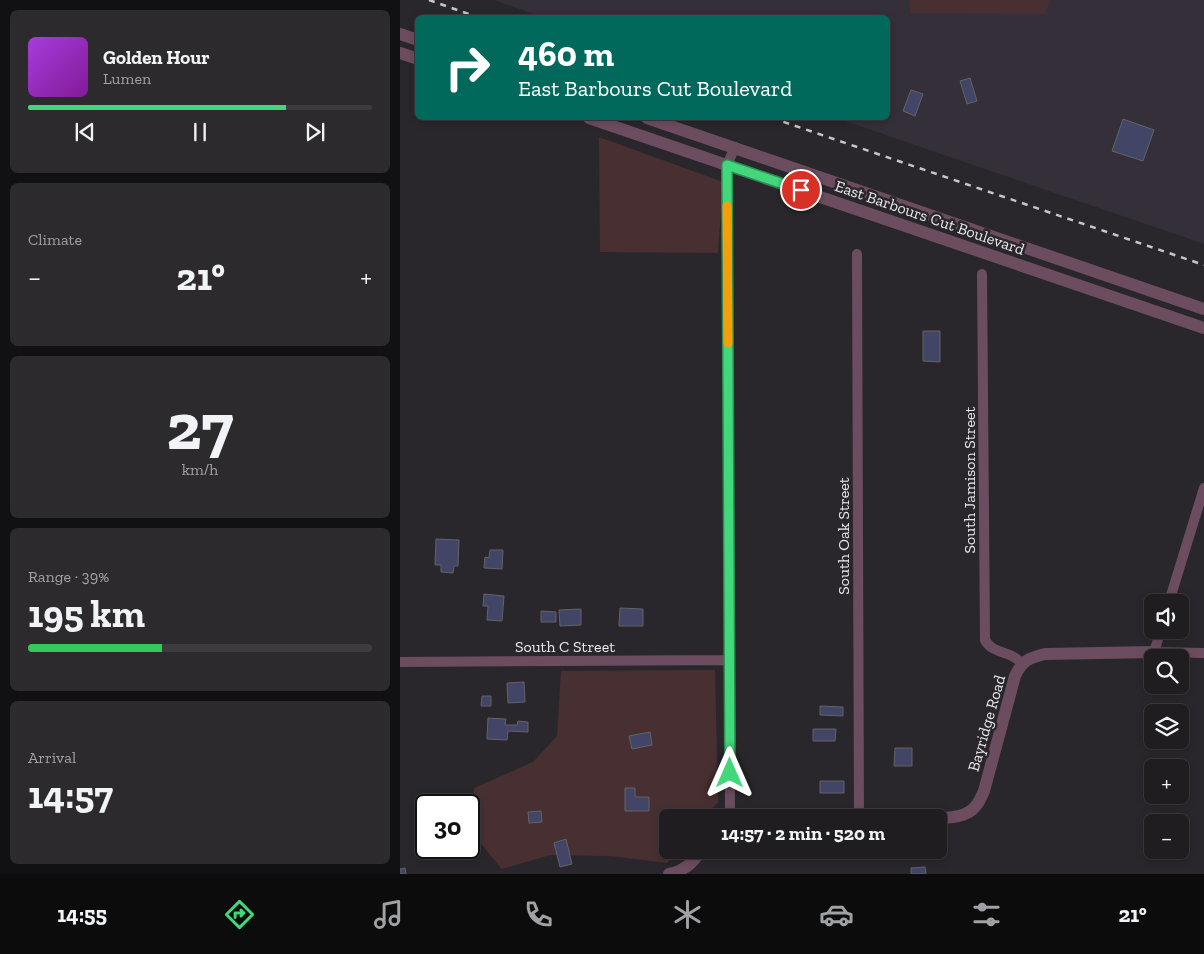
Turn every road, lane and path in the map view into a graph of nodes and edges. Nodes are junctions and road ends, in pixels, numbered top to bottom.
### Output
1 (400, 34) edge
2 (415, 39) edge
3 (400, 53) edge
4 (415, 58) edge
5 (598, 120) edge
6 (653, 120) edge
7 (735, 147) junction
8 (727, 165) junction
9 (863, 191) junction
10 (857, 209) junction
11 (988, 235) junction
12 (983, 252) junction
13 (857, 254) dead end
14 (982, 274) dead end
15 (1108, 276) junction
16 (1102, 293) junction
17 (1204, 309) edge
18 (1204, 328) edge
19 (1204, 488) edge
20 (1171, 594) edge
21 (1144, 652) edge
22 (1189, 653) edge
23 (1204, 653) edge
24 (729, 660) junction
25 (400, 662) edge
26 (1023, 663) junction
27 (730, 809) edge
28 (859, 809) edge
29 (947, 817) edge
30 (695, 859) edge
31 (669, 874) edge

1 - 2 street
3 - 4 street
5 - 8 street, East Barbours Cut Boulevard
6 - 7 street, East Barbours Cut Boulevard
7 - 8 street
7 - 9 street, East Barbours Cut Boulevard
8 - 10 street, East Barbours Cut Boulevard
8 - 24 street
9 - 10 street
9 - 11 street, East Barbours Cut Boulevard
10 - 12 street, East Barbours Cut Boulevard
11 - 12 street
11 - 15 street, East Barbours Cut Boulevard
12 - 16 street, East Barbours Cut Boulevard
13 - 28 street, South Oak Street
14 - 26 street, South Jamison Street
15 - 16 street
15 - 17 street, East Barbours Cut Boulevard
16 - 18 street, East Barbours Cut Boulevard
19 - 20 street
21 - 26 street, Bayridge Road
22 - 23 street, Bayridge Road
24 - 25 street, South C Street
24 - 27 street
26 - 29 street, Bayridge Road
30 - 31 street

